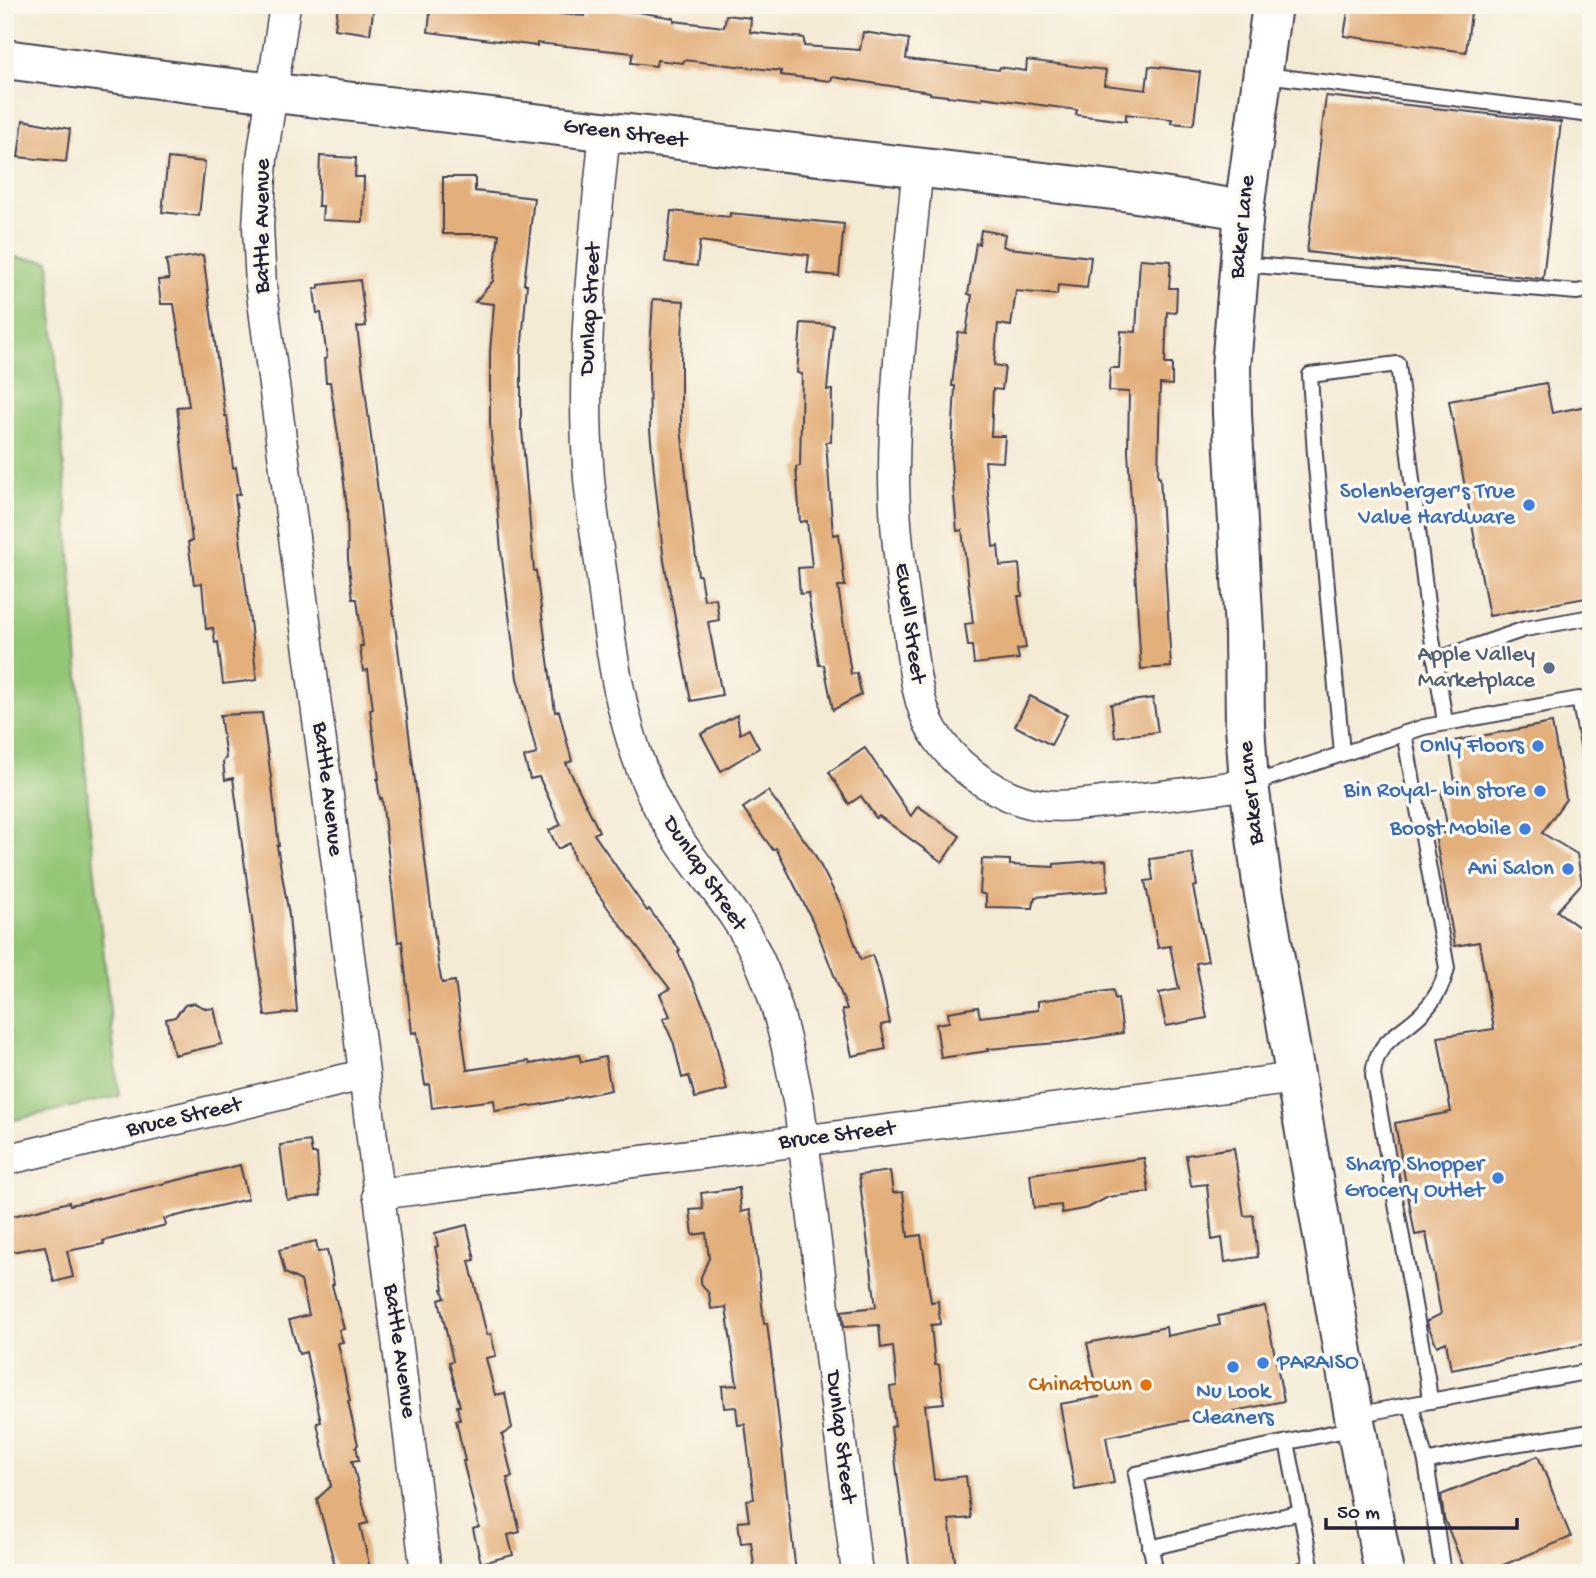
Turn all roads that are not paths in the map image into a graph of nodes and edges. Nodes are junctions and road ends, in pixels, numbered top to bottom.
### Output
1 (285, 5) edge
2 (1272, 5) edge
3 (5, 59) edge
4 (1263, 74) junction
5 (272, 92) junction
6 (1591, 115) edge
7 (605, 131) junction
8 (919, 169) junction
9 (1244, 210) junction
10 (1239, 264) junction
11 (1591, 289) edge
12 (1591, 617) edge
13 (1436, 660) junction
14 (1445, 722) junction
15 (1404, 733) junction
16 (1342, 753) junction
17 (1591, 760) edge
18 (1249, 784) junction
19 (363, 1075) junction
20 (1296, 1078) junction
21 (802, 1140) junction
22 (5, 1160) edge
23 (378, 1194) junction
24 (1591, 1371) edge
25 (1430, 1401) junction
26 (1411, 1405) junction
27 (1355, 1422) junction
28 (1591, 1432) edge
29 (1287, 1442) junction
30 (1426, 1462) junction
31 (1301, 1512) junction
32 (1150, 1548) junction
33 (426, 1573) edge
34 (857, 1573) edge
35 (1156, 1573) edge
36 (1296, 1573) edge
37 (1384, 1573) edge
38 (1443, 1573) edge

1 - 5 street, Battle Avenue
2 - 4 street, Baker Lane
3 - 5 street, Green Street
4 - 6 lane
4 - 9 street, Baker Lane
5 - 7 street, Green Street
5 - 19 street, Battle Avenue
7 - 8 street, Green Street
7 - 21 street, Dunlap Street
8 - 9 street, Green Street
8 - 18 street, Ewell Street
9 - 10 street, Baker Lane
10 - 11 lane
10 - 18 street, Baker Lane
12 - 13 lane
13 - 14 lane
13 - 16 lane
14 - 15 lane
14 - 17 lane
15 - 16 lane
15 - 25 lane
16 - 18 lane
18 - 20 street, Baker Lane
19 - 22 street, Bruce Street
19 - 23 street, Battle Avenue
20 - 21 street, Bruce Street
20 - 27 street, Baker Lane
21 - 23 street, Bruce Street
21 - 34 street, Dunlap Street
23 - 33 street, Battle Avenue
24 - 25 lane
25 - 26 lane
26 - 27 lane
26 - 30 lane
27 - 29 lane
27 - 37 street, Baker Lane
28 - 30 lane
29 - 31 lane
29 - 32 lane
30 - 38 lane
31 - 32 lane
31 - 36 lane
32 - 35 lane

